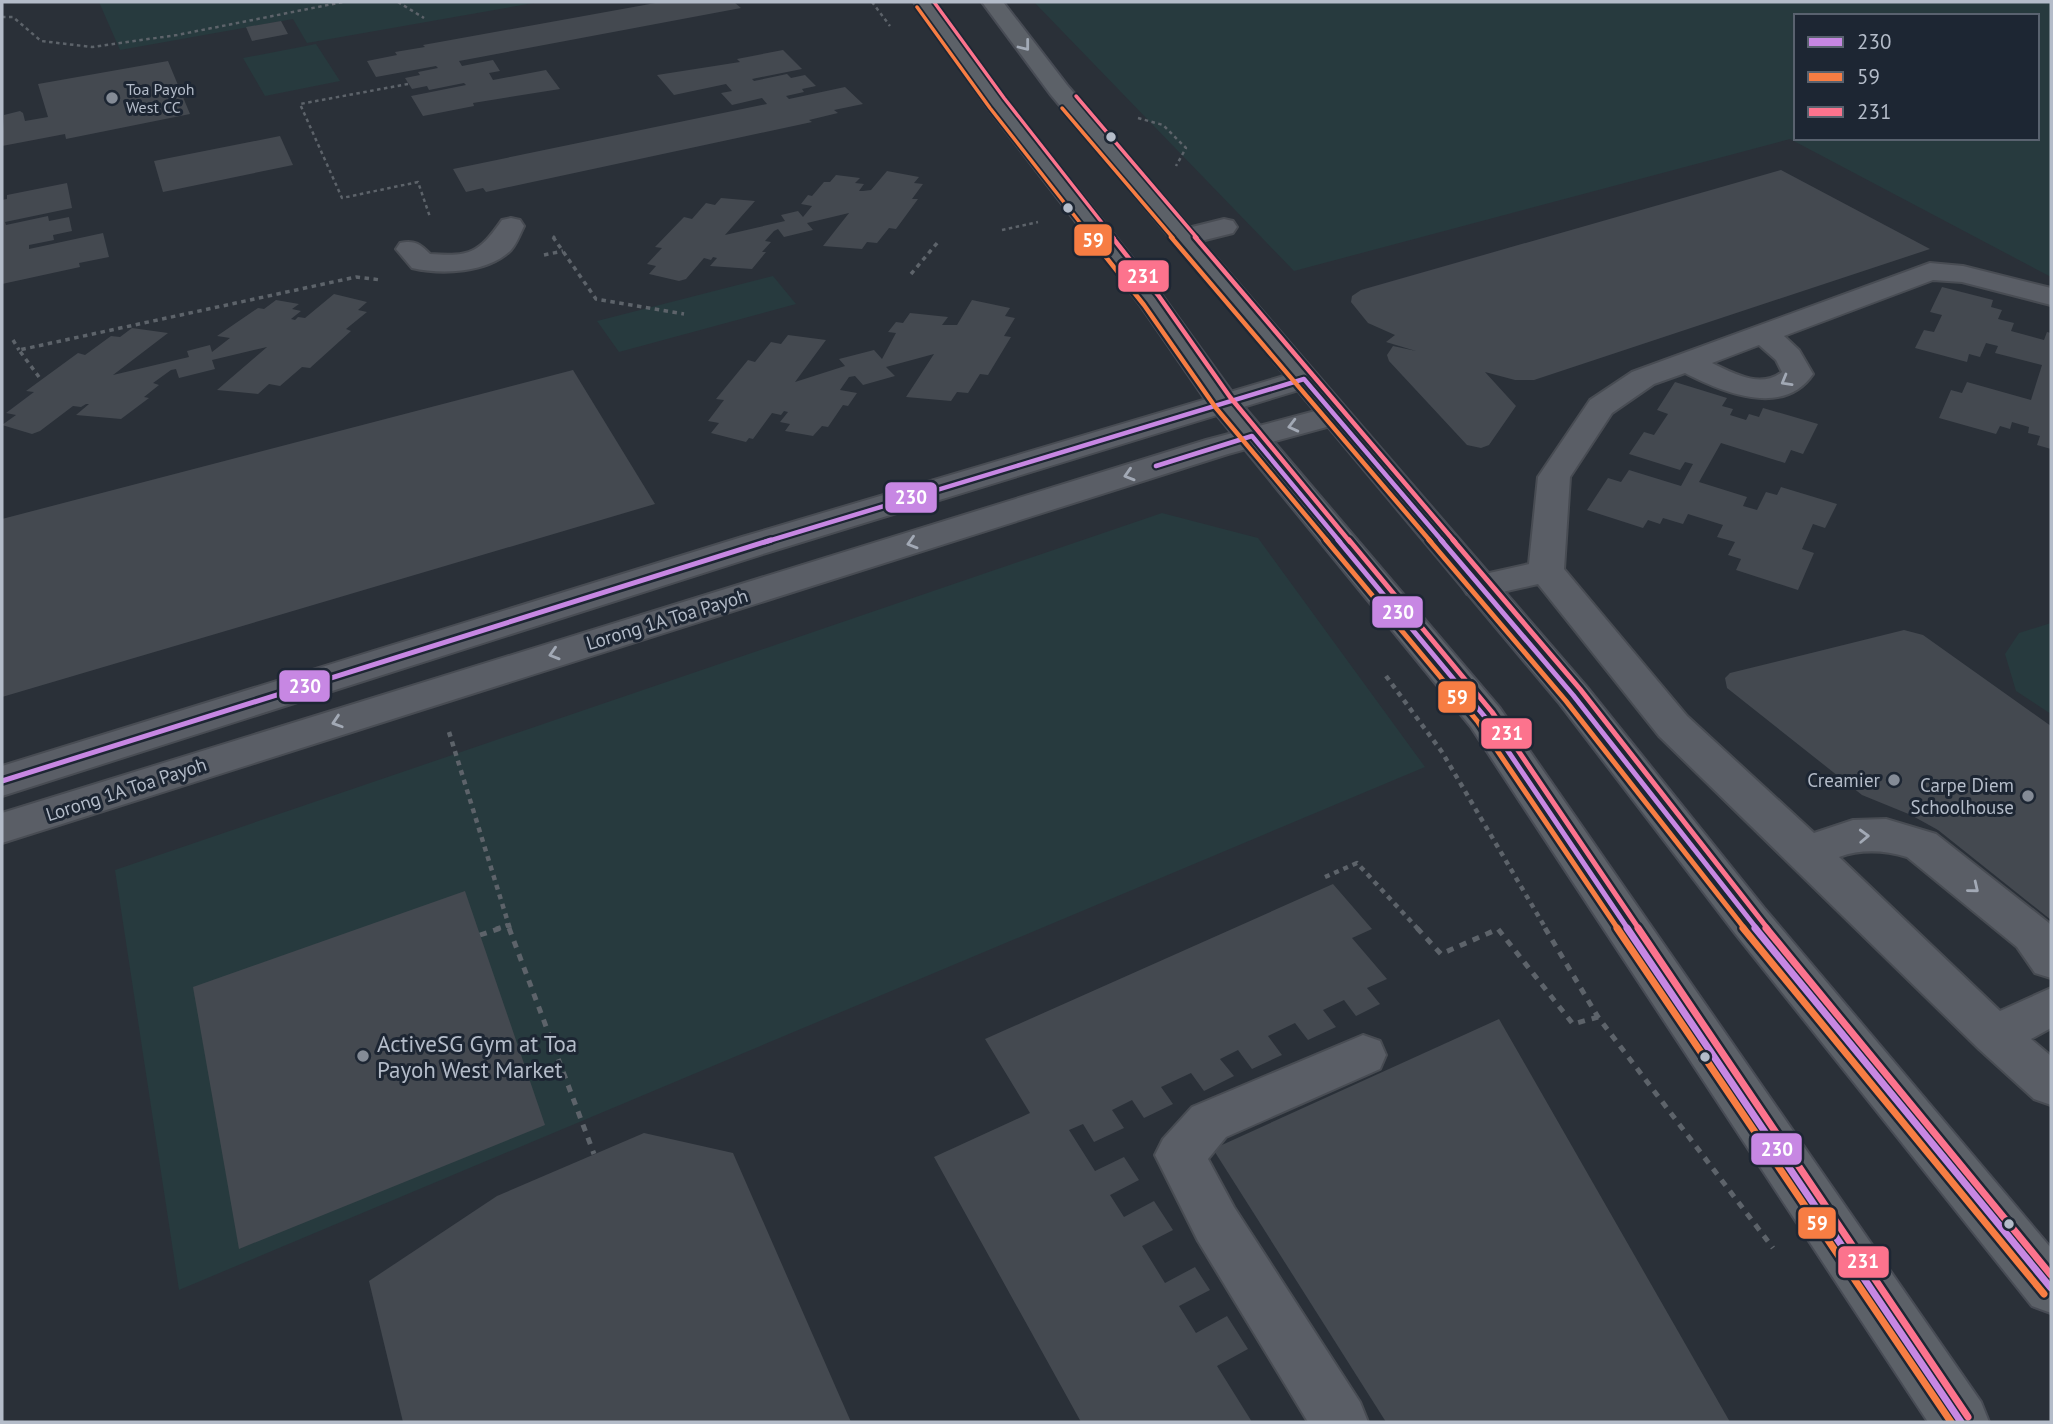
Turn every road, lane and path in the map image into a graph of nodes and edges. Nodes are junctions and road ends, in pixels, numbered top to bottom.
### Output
1 (343, 2) edge
2 (398, 2) edge
3 (924, 2) edge
4 (992, 2) edge
5 (2, 17) edge
6 (424, 18) dead end
7 (408, 84) dead end
8 (433, 226) dead end
9 (511, 226) dead end
10 (1224, 227) dead end
11 (553, 236) dead end
12 (1185, 237) junction
13 (938, 242) dead end
14 (410, 249) dead end
15 (564, 251) junction
16 (537, 257) dead end
17 (911, 274) dead end
18 (381, 280) dead end
19 (2051, 297) edge
20 (684, 314) dead end
21 (1764, 333) junction
22 (13, 340) dead end
23 (19, 350) junction
24 (1686, 361) junction
25 (39, 377) dead end
26 (1304, 379) junction
27 (1334, 415) junction
28 (1237, 419) junction
29 (1546, 571) junction
30 (1480, 586) junction
31 (1385, 675) dead end
32 (453, 746) dead end
33 (2, 781) edge
34 (2, 828) edge
35 (1807, 852) junction
36 (1325, 877) dead end
37 (508, 925) junction
38 (480, 935) dead end
39 (2051, 960) edge
40 (2051, 1007) edge
41 (1598, 1017) junction
42 (1995, 1035) junction
43 (1363, 1055) dead end
44 (2051, 1085) edge
45 (594, 1154) dead end
46 (1779, 1255) dead end
47 (2051, 1288) edge
48 (1340, 1422) edge
49 (1961, 1422) edge

1 - 5 path
2 - 6 path
3 - 28 main road
4 -> 12 main road
7 - 8 path
9 - 14 street
10 - 12 street
11 - 15 path
12 - 26 main road
13 - 17 path
15 - 16 path
15 - 20 path
18 - 23 path
19 - 21 street
21 - 24 street
21 -> 24 street
22 - 23 path
23 - 25 path
24 - 29 street
26 - 27 main road
26 - 28 street, Lorong 1A Toa Payoh
27 -> 28 street, Lorong 1A Toa Payoh
27 - 30 main road
28 - 33 street, Lorong 1A Toa Payoh
28 -> 34 street, Lorong 1A Toa Payoh
28 - 49 main road
29 - 30 street
29 - 35 street
30 - 47 main road
31 - 41 path
32 - 37 path
35 -> 39 street
35 - 42 street
36 - 41 path
37 - 38 path
37 - 45 path
40 - 42 street
41 - 46 path
42 - 44 street
43 - 48 street

